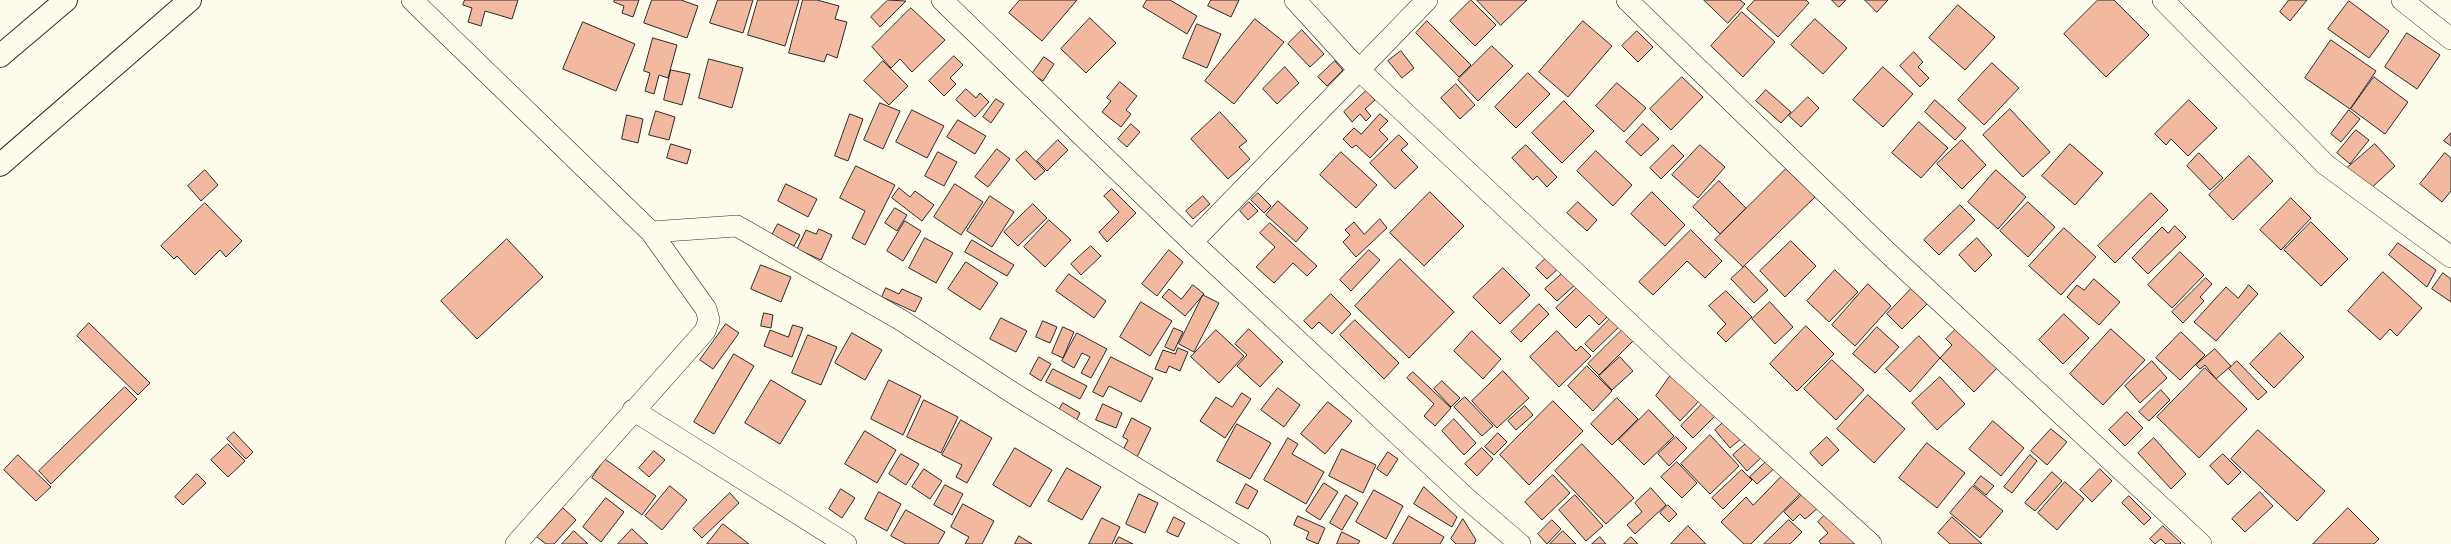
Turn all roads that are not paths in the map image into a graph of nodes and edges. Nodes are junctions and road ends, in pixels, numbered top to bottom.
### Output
1 (66, 0) edge
2 (190, 0) edge
3 (412, 0) edge
4 (942, 0) edge
5 (1295, 0) edge
6 (1427, 0) edge
7 (1627, 0) edge
8 (2163, 0) edge
9 (2402, 0) edge
10 (2451, 39) edge
11 (0, 56) edge
12 (1359, 70) junction
13 (0, 165) edge
14 (651, 232) junction
15 (1192, 242) junction
16 (2451, 257) edge
17 (633, 410) junction
18 (516, 544) edge
19 (846, 544) edge
20 (1260, 544) edge
21 (1520, 544) edge
22 (1871, 544) edge
23 (2201, 544) edge

1 - 11 main road
2 - 13 main road
3 - 14 street
4 - 15 street
5 - 12 street
6 - 12 street
7 - 23 street
8 - 16 street
9 - 10 street
12 - 15 street
12 - 22 street
14 - 17 street
14 - 20 street
15 - 21 street
17 - 18 street
17 - 19 street

